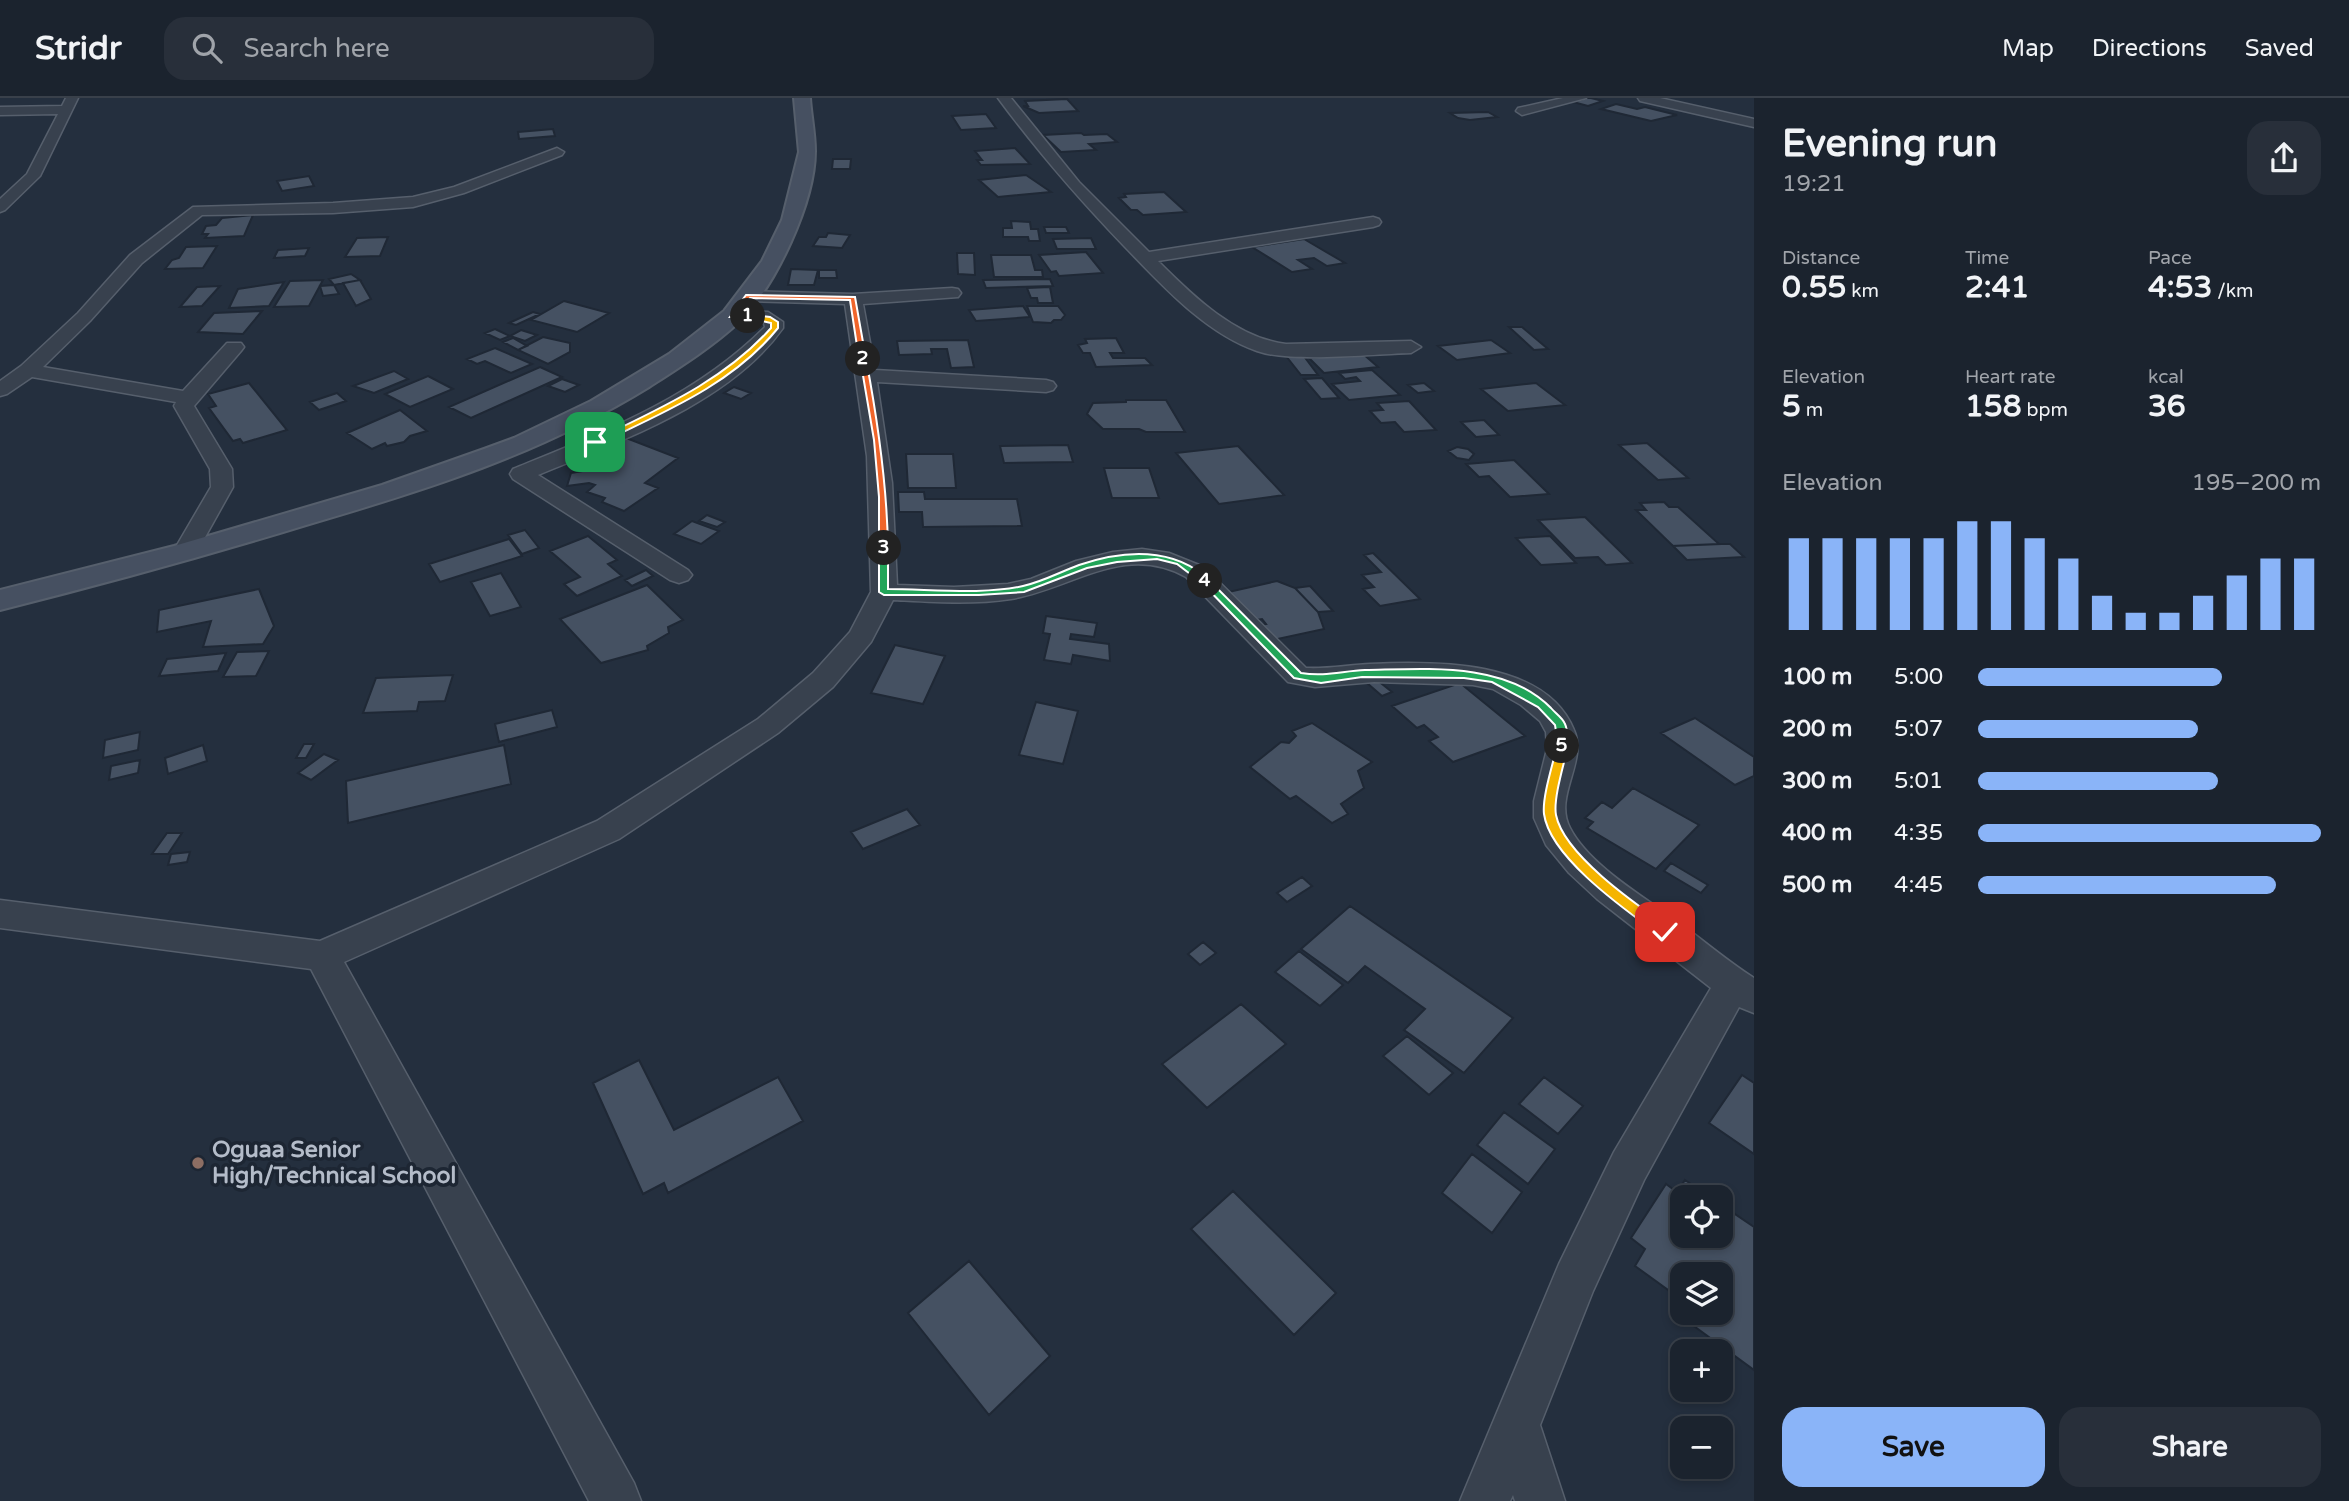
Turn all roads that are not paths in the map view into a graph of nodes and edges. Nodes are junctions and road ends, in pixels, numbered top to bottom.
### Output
1 (802, 98) edge
2 (1004, 98) edge
3 (1580, 98) edge
4 (1644, 98) edge
5 (1737, 103) dead end
6 (70, 104) edge
7 (0, 111) edge
8 (1522, 111) dead end
9 (1705, 112) junction
10 (1754, 123) edge
11 (557, 152) dead end
12 (0, 207) edge
13 (1373, 222) dead end
14 (1146, 258) junction
15 (952, 293) dead end
16 (853, 299) junction
17 (740, 306) junction
18 (234, 346) dead end
19 (1411, 347) dead end
20 (28, 370) junction
21 (866, 375) junction
22 (1046, 386) dead end
23 (0, 390) edge
24 (188, 398) junction
25 (494, 455) junction
26 (521, 474) junction
27 (185, 552) junction
28 (679, 575) dead end
29 (884, 592) junction
30 (0, 600) edge
31 (0, 914) edge
32 (322, 956) junction
33 (1743, 991) edge
34 (1516, 1425) junction
35 (616, 1501) edge
36 (1485, 1501) edge
37 (1540, 1501) edge

1 - 17 street
2 - 14 street
3 - 8 street
4 - 9 street
5 - 9 street
6 - 7 street
6 - 12 street
9 - 10 street
11 - 20 street
13 - 14 street
14 - 19 street
15 - 16 street
16 - 17 street
16 - 21 street
17 - 25 street
17 - 26 street
18 - 24 street
20 - 23 street
20 - 24 street
21 - 22 street
21 - 29 street
24 - 27 street
25 - 26 street
25 - 27 street
26 - 28 street
27 - 30 street
29 - 32 street
29 - 33 street
31 - 32 street
32 - 35 street
33 - 34 street
34 - 36 street
34 - 37 street

